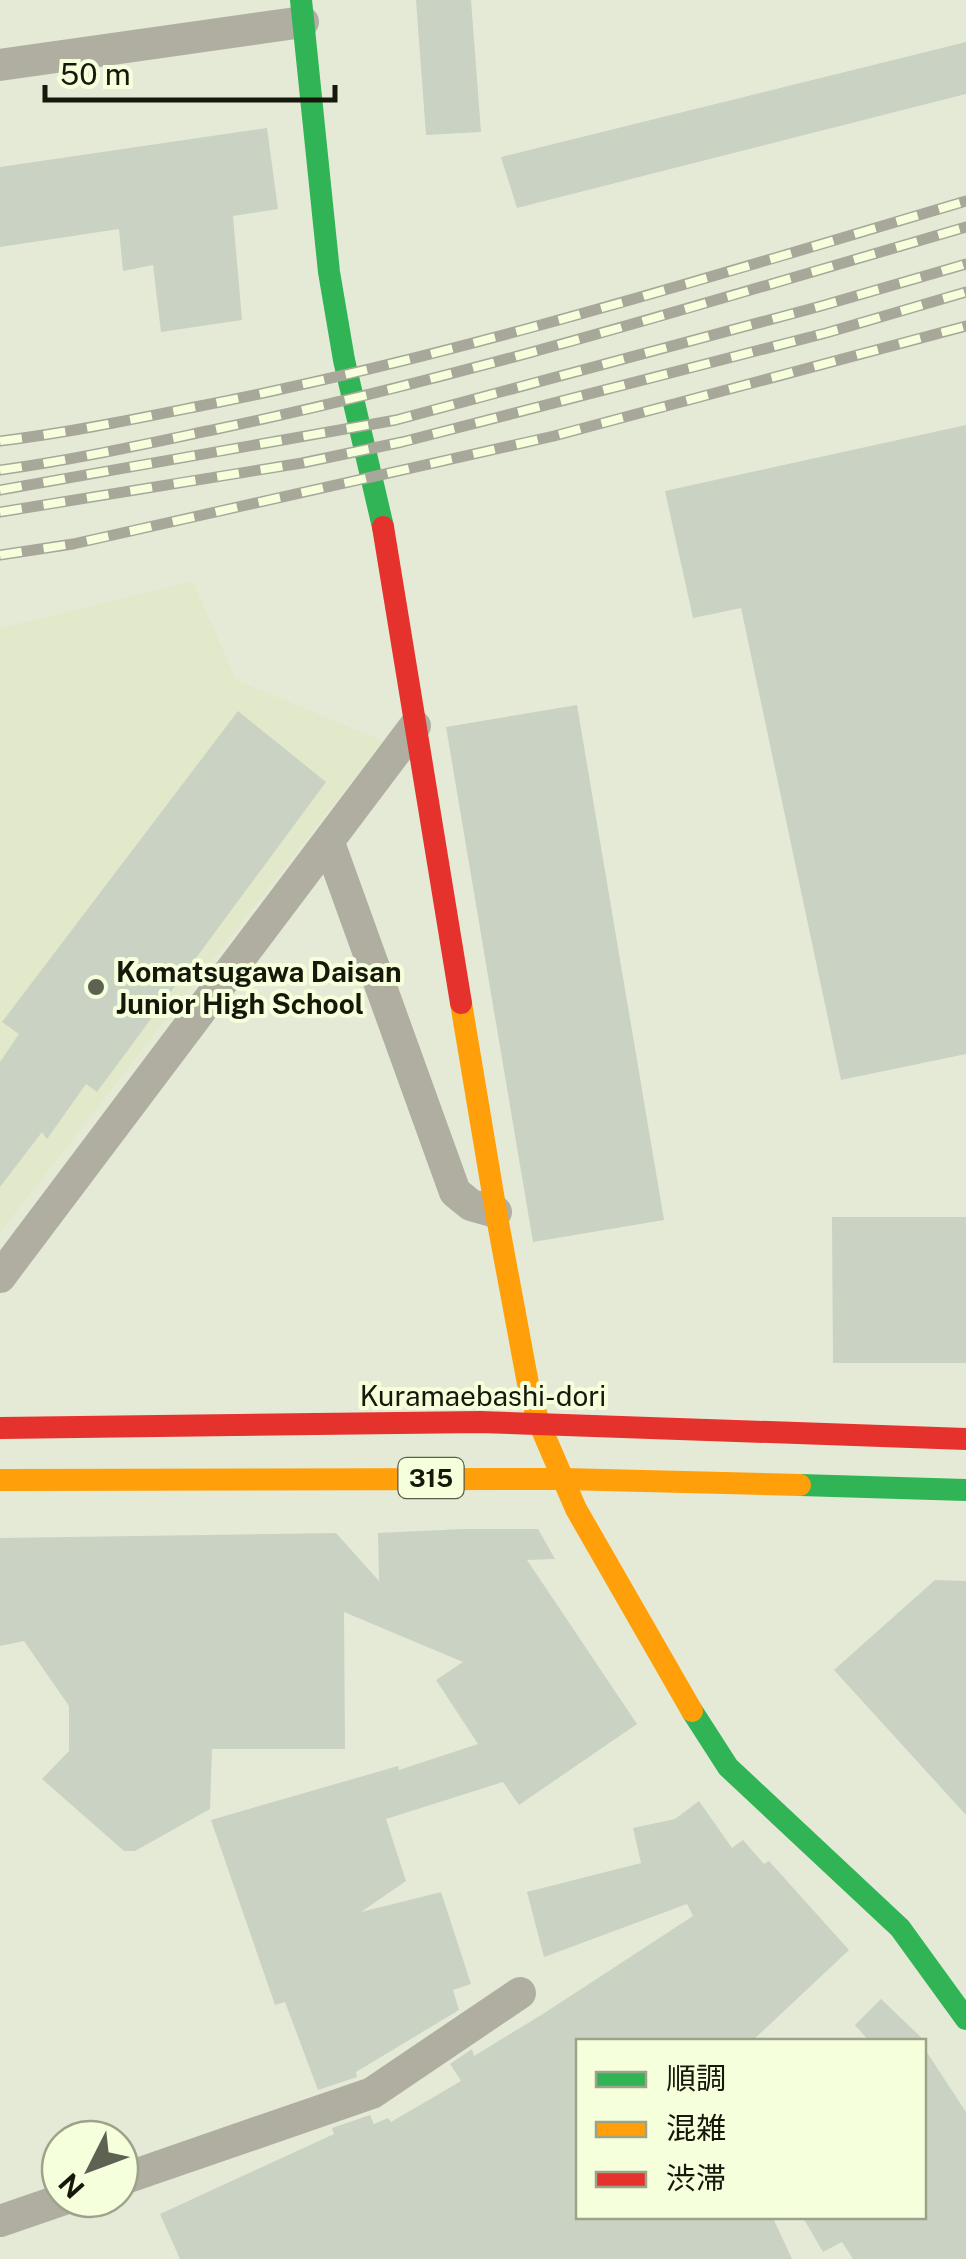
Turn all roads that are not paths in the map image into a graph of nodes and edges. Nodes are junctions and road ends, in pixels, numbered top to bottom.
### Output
1 (302, 11) edge
2 (0, 64) edge
3 (415, 726) junction
4 (329, 843) junction
5 (496, 1212) junction
6 (0, 1277) edge
7 (539, 1423) junction
8 (0, 1428) edge
9 (966, 1439) edge
10 (564, 1479) junction
11 (0, 1480) edge
12 (966, 1490) edge
13 (520, 1993) dead end
14 (966, 2019) edge
15 (140, 2173) edge
16 (40, 2207) edge
17 (0, 2221) edge

1 - 2 street
1 - 3 street
3 - 4 street
3 - 5 street
4 - 5 street
4 - 6 street
5 - 7 street
7 - 8 street, Kuramaebashi-dori / 315
7 - 9 street, Kuramaebashi-dori / 315
7 - 10 street
10 - 11 street, 315
10 - 12 street, 315
10 - 14 street
13 - 15 street
16 - 17 street

